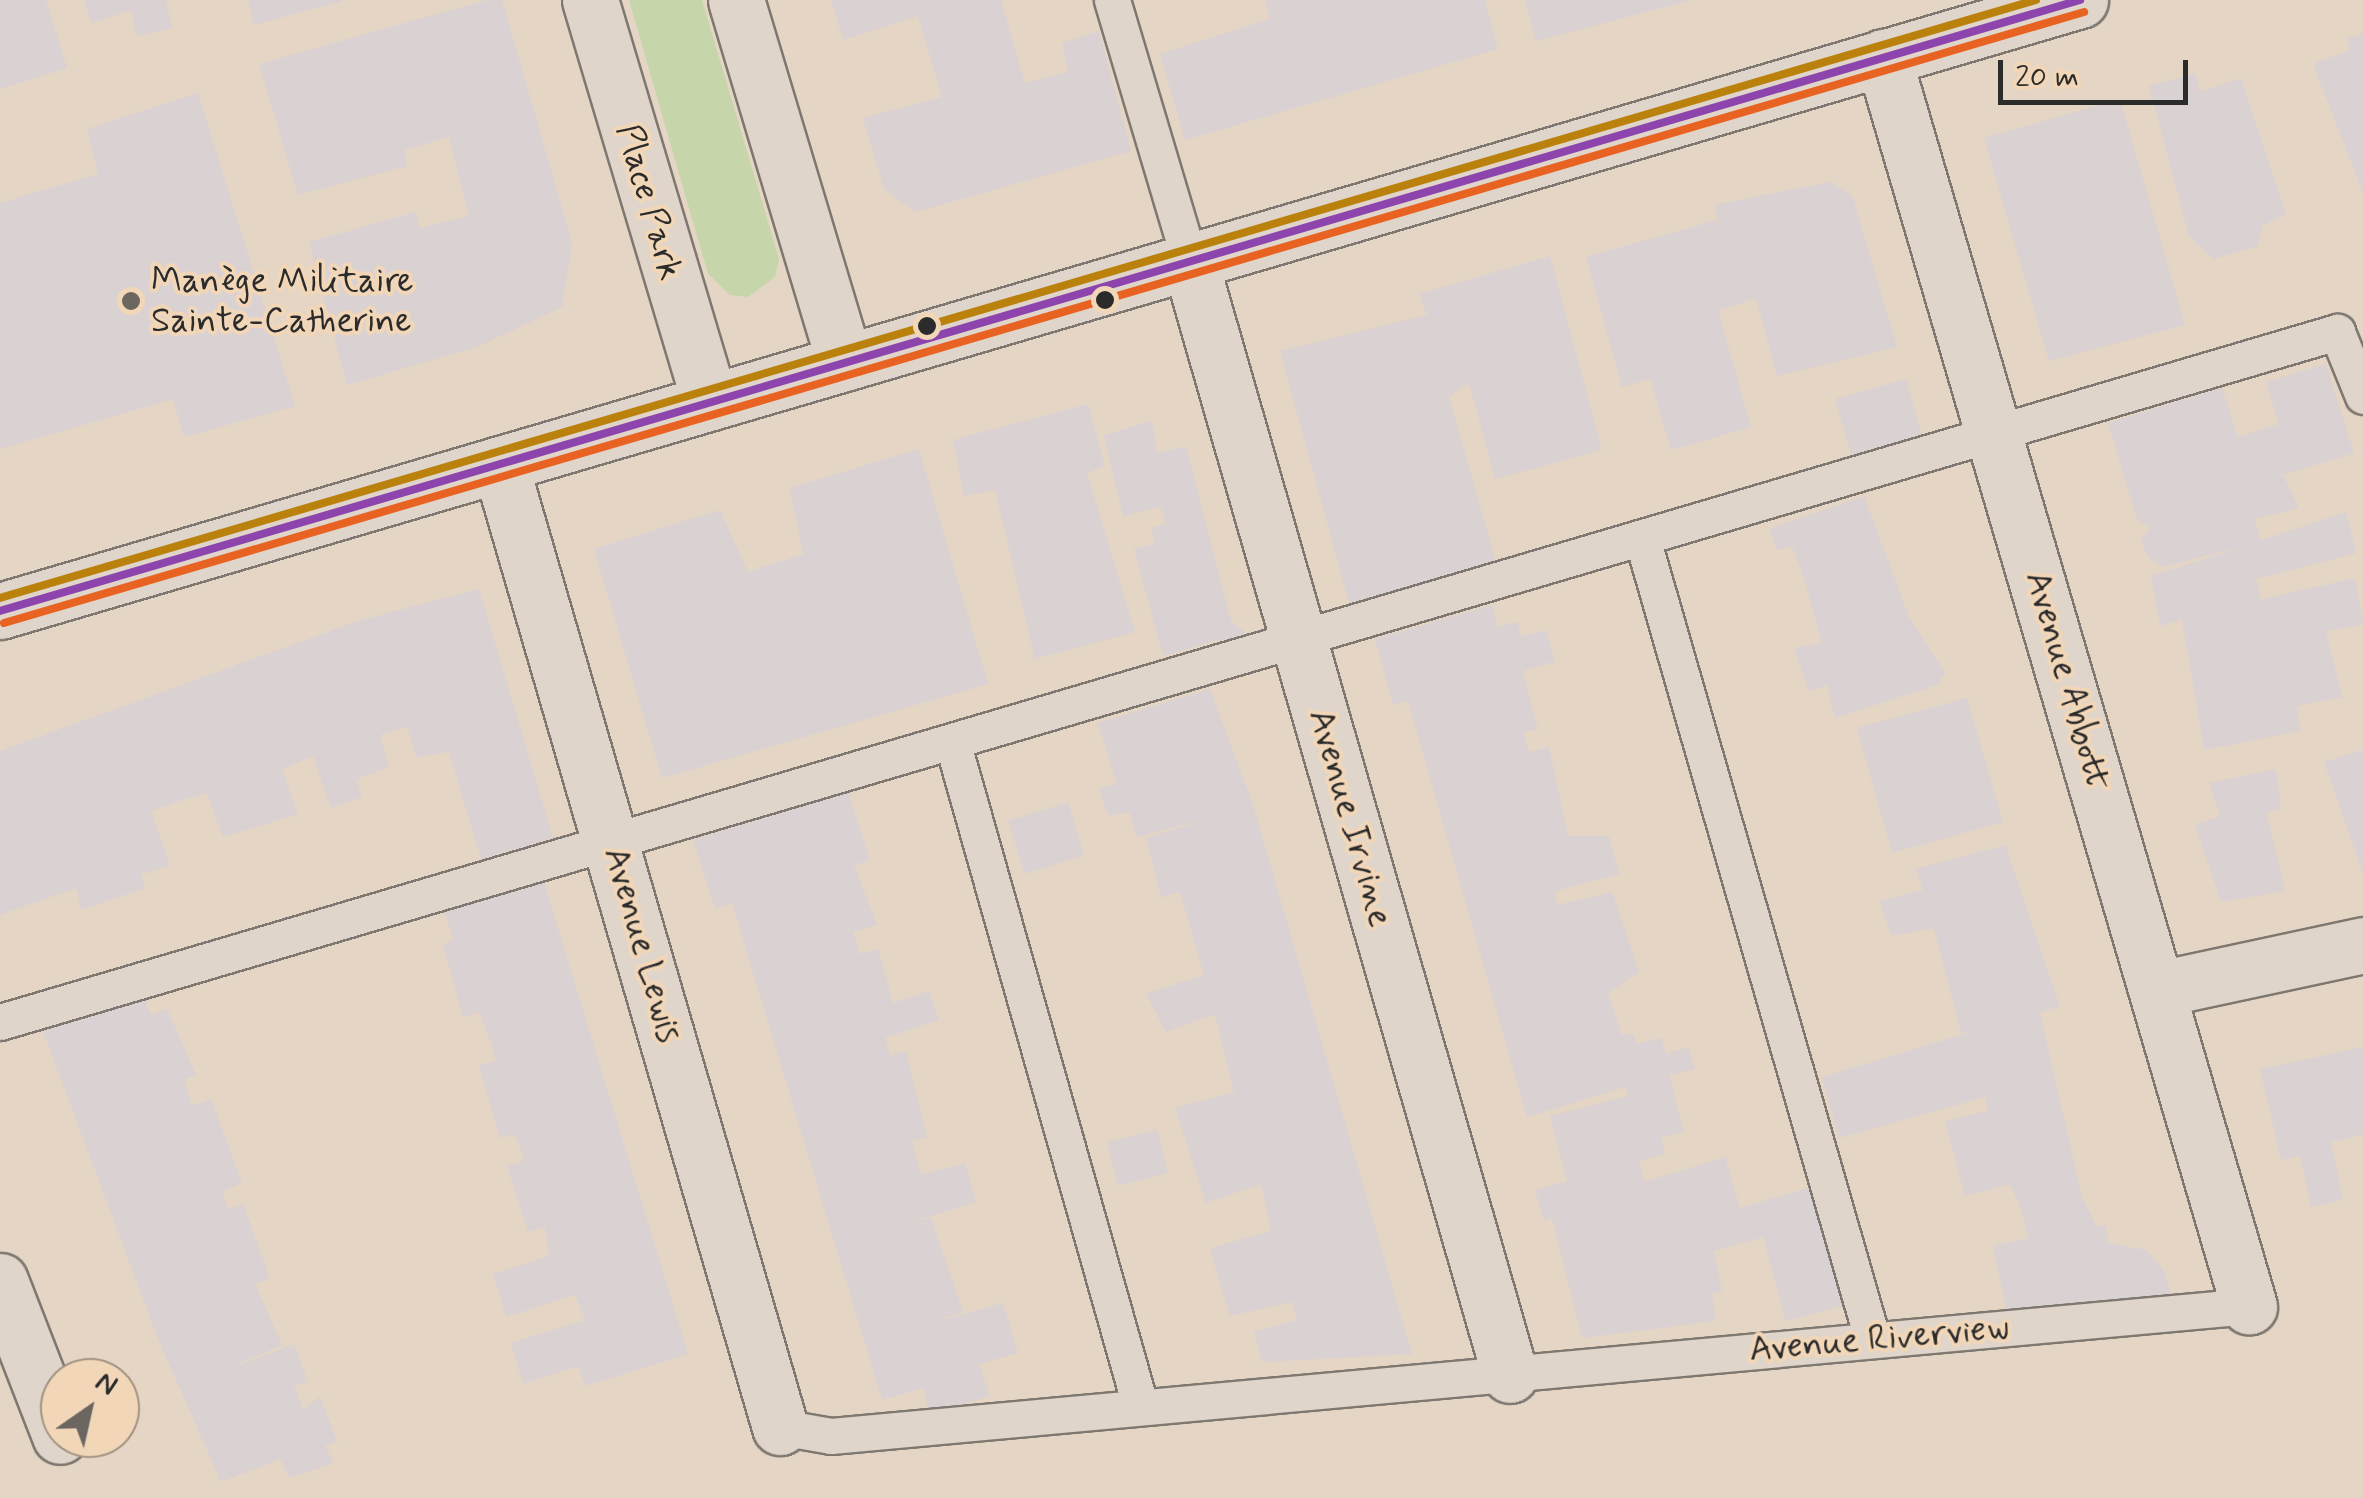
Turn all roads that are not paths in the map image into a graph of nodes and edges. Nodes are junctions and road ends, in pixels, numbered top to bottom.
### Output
1 (590, 0) edge
2 (736, 0) edge
3 (1112, 0) edge
4 (2080, 0) edge
5 (1883, 57) junction
6 (1190, 262) junction
7 (845, 363) junction
8 (2363, 396) edge
9 (710, 403) junction
10 (1995, 435) junction
11 (500, 464) junction
12 (1642, 538) junction
13 (0, 610) edge
14 (1298, 640) junction
15 (952, 740) junction
16 (612, 842) junction
17 (2363, 945) edge
18 (2158, 989) junction
19 (0, 1022) edge
20 (0, 1281) edge
21 (2248, 1306) joint
22 (1872, 1338) junction
23 (1510, 1374) junction
24 (40, 1385) edge
25 (1140, 1405) junction
26 (780, 1427) joint

1 - 9 street, Place Park
2 - 7 street
3 - 6 lane
4 - 5 street
5 - 6 street
5 - 10 street, Avenue Abbott
6 - 7 street
6 - 14 street, Avenue Irvine
7 - 9 street
8 - 10 lane
9 - 11 street
10 - 12 lane
10 - 18 street, Avenue Abbott
11 - 13 street
11 - 16 street, Avenue Lewis
12 - 14 lane
12 - 22 lane
14 - 15 lane
14 - 23 street, Avenue Irvine
15 - 16 lane
15 - 25 lane
16 - 19 lane
16 - 26 street, Avenue Lewis
17 - 18 street
18 - 21 street, Avenue Abbott
20 - 24 street
21 - 22 lane, Avenue Riverview
22 - 23 lane, Avenue Riverview
23 - 25 lane, Avenue Riverview
25 - 26 lane, Avenue Riverview

